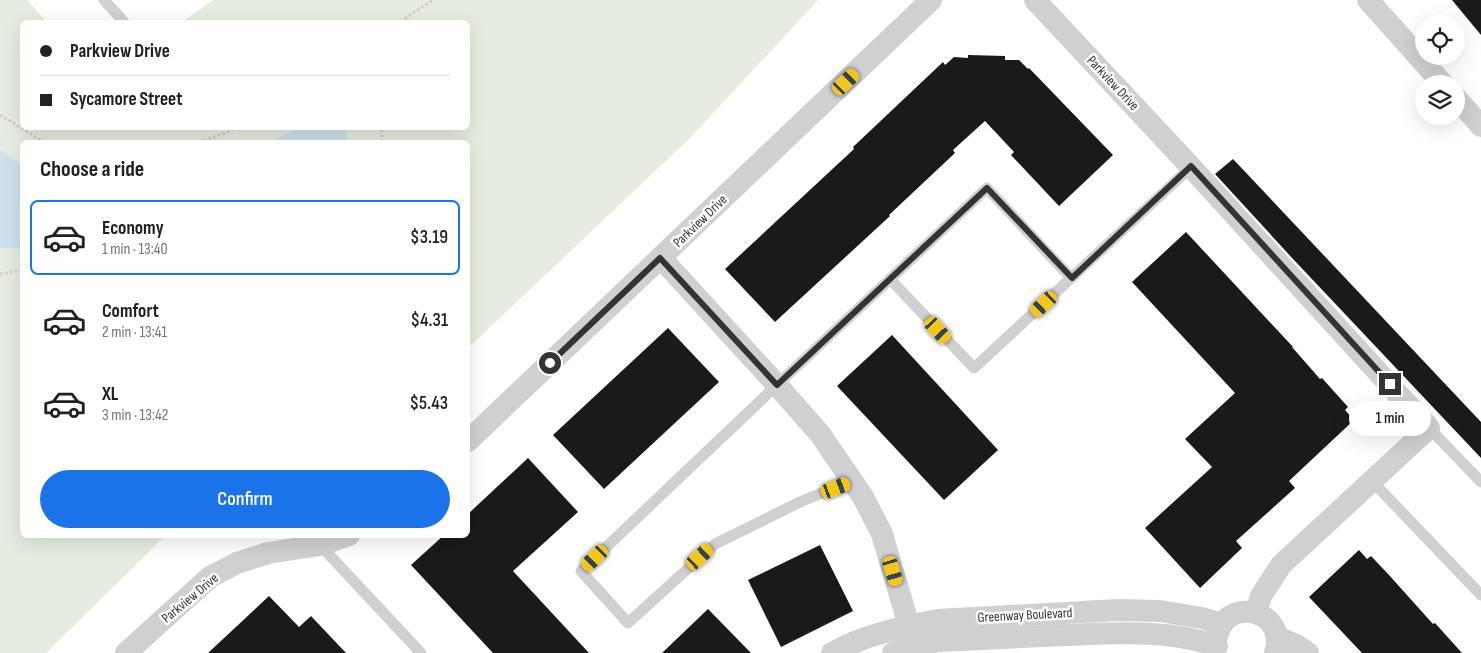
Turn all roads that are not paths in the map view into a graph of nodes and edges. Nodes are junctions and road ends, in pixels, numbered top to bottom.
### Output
1 (104, 0) edge
2 (931, 0) edge
3 (1034, 0) edge
4 (1368, 0) edge
5 (122, 20) edge
6 (1435, 75) edge
7 (1465, 108) edge
8 (1481, 126) edge
9 (1191, 166) junction
10 (660, 258) junction
11 (1072, 278) junction
12 (890, 279) junction
13 (777, 385) junction
14 (1429, 428) junction
15 (470, 439) edge
16 (852, 481) junction
17 (1372, 481) junction
18 (1481, 482) edge
19 (340, 538) edge
20 (320, 545) junction
21 (1481, 595) edge
22 (1256, 612) junction
23 (1222, 624) junction
24 (905, 642) edge
25 (1276, 645) edge
26 (1218, 649) edge
27 (126, 653) edge
28 (421, 653) edge
29 (832, 653) edge
30 (1308, 653) edge

1 - 5 lane
2 - 10 street, Parkview Drive
3 - 9 street, Parkview Drive
4 - 6 street
7 - 8 street
9 - 11 lane
9 - 14 street, Parkview Drive
10 - 13 street
10 - 15 street, Parkview Drive
11 - 12 lane
11 - 12 lane
12 - 13 lane
13 - 16 street
13 - 16 lane
14 - 17 street
14 - 18 lane
16 - 24 street
17 - 21 lane
17 - 22 street
19 - 20 street, Parkview Drive
20 - 27 street, Parkview Drive
20 - 28 lane
22 - 23 street
22 - 25 street
23 - 24 street, Greenway Boulevard
23 - 26 street
24 - 26 street, Greenway Boulevard
24 - 29 street, Greenway Boulevard
25 - 30 street

